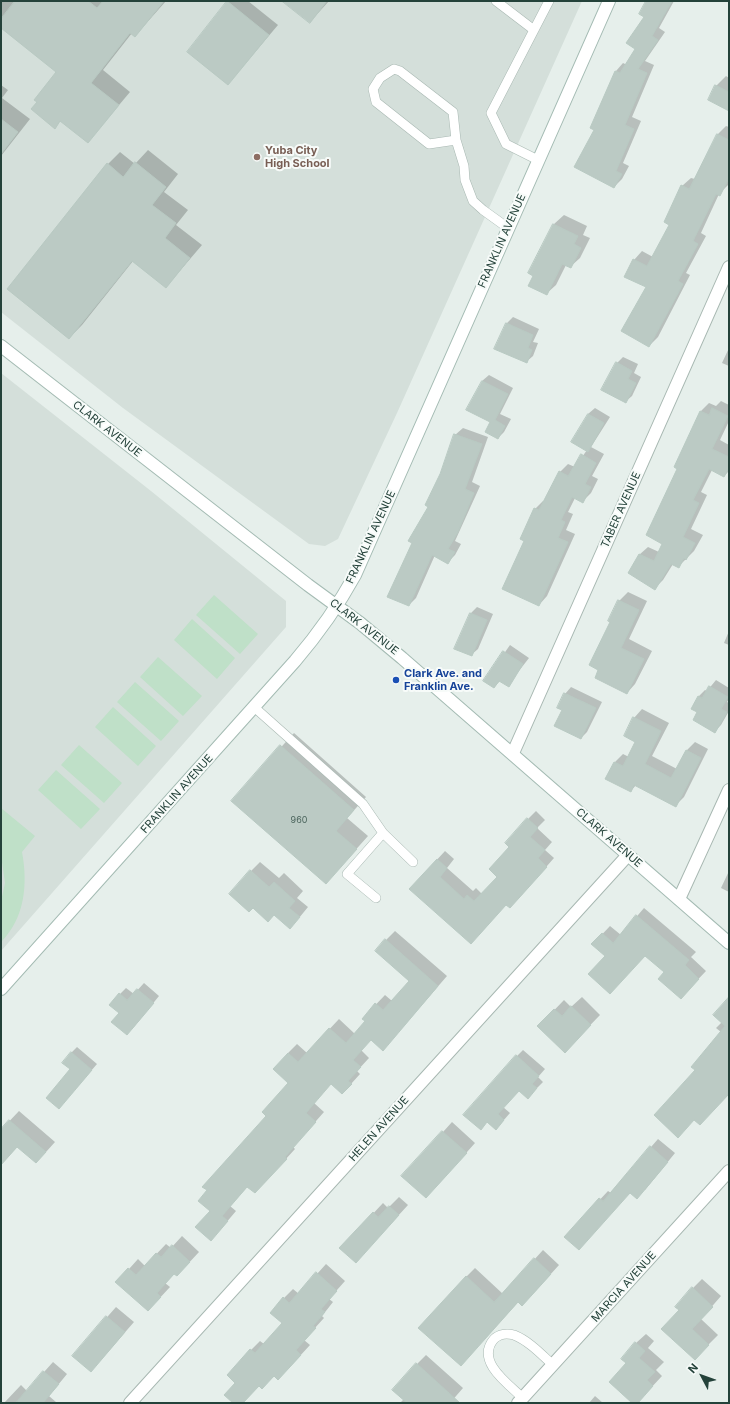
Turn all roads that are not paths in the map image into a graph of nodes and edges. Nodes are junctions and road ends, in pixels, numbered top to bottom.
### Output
1 (496, 1) edge
2 (549, 1) edge
3 (609, 1) edge
4 (534, 30) junction
5 (456, 140) junction
6 (538, 160) junction
7 (508, 228) junction
8 (729, 267) edge
9 (1, 346) edge
10 (337, 606) junction
11 (254, 707) junction
12 (513, 754) junction
13 (729, 790) edge
14 (383, 833) junction
15 (628, 855) junction
16 (413, 862) dead end
17 (376, 898) dead end
18 (679, 899) junction
19 (729, 943) edge
20 (1, 989) edge
21 (729, 1171) edge
22 (553, 1365) junction
23 (520, 1400) edge
24 (130, 1403) edge

1 - 4 lane
2 - 4 lane
3 - 6 street, FRANKLIN AVENUE
4 - 6 lane
5 - 5 lane
5 - 7 lane
6 - 7 street, FRANKLIN AVENUE
7 - 10 street, FRANKLIN AVENUE
8 - 12 street, TABER AVENUE
9 - 10 street, CLARK AVENUE
10 - 11 street, FRANKLIN AVENUE
10 - 12 street, CLARK AVENUE
11 - 14 lane
11 - 20 street, FRANKLIN AVENUE
12 - 15 street, CLARK AVENUE
13 - 18 street
14 - 16 lane
14 - 17 lane
15 - 18 street, CLARK AVENUE
15 - 24 street, HELEN AVENUE
18 - 19 street, CLARK AVENUE
21 - 22 street, MARCIA AVENUE
22 - 23 street, MARCIA AVENUE
22 - 23 lane

